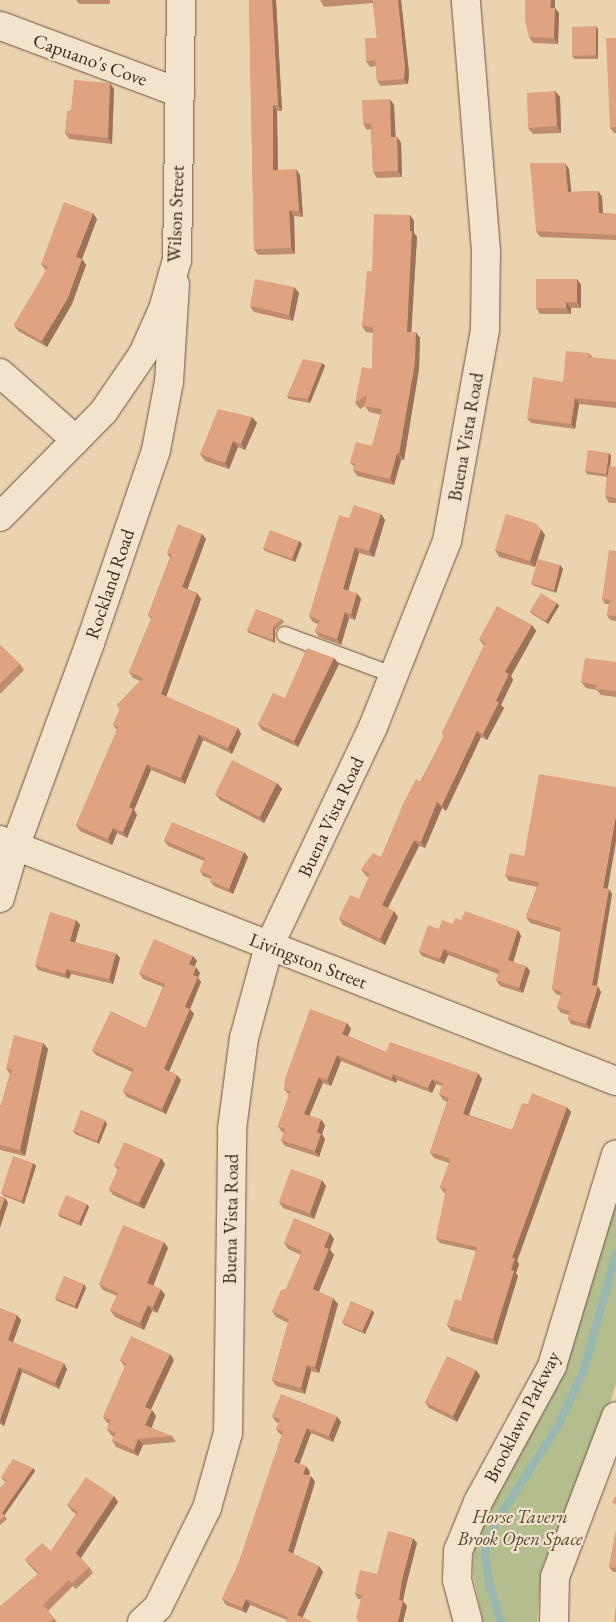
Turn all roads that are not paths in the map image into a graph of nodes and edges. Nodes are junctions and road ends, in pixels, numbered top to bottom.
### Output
1 (181, 0) edge
2 (466, 0) edge
3 (1, 26) edge
4 (180, 93) junction
5 (177, 260) junction
6 (0, 373) edge
7 (76, 440) junction
8 (0, 517) edge
9 (284, 634) dead end
10 (394, 675) junction
11 (7, 844) edge
12 (0, 898) edge
13 (269, 946) junction
14 (616, 1081) edge
15 (616, 1154) edge
16 (616, 1416) edge
17 (142, 1622) edge
18 (468, 1622) edge
19 (554, 1622) edge

1 - 4 street, Wilson Street
2 - 10 street, Buena Vista Road
3 - 4 street, Capuano's Cove
4 - 5 street, Wilson Street
5 - 7 street, Wilson Street
5 - 11 street, Rockland Road
6 - 7 street
7 - 8 street, Wilson Street
9 - 10 lane
10 - 13 street, Buena Vista Road
11 - 12 street, Rockland Road
11 - 13 street, Livingston Street
13 - 14 street, Livingston Street
13 - 17 street, Buena Vista Road
15 - 18 street, Brooklawn Parkway
16 - 19 street

